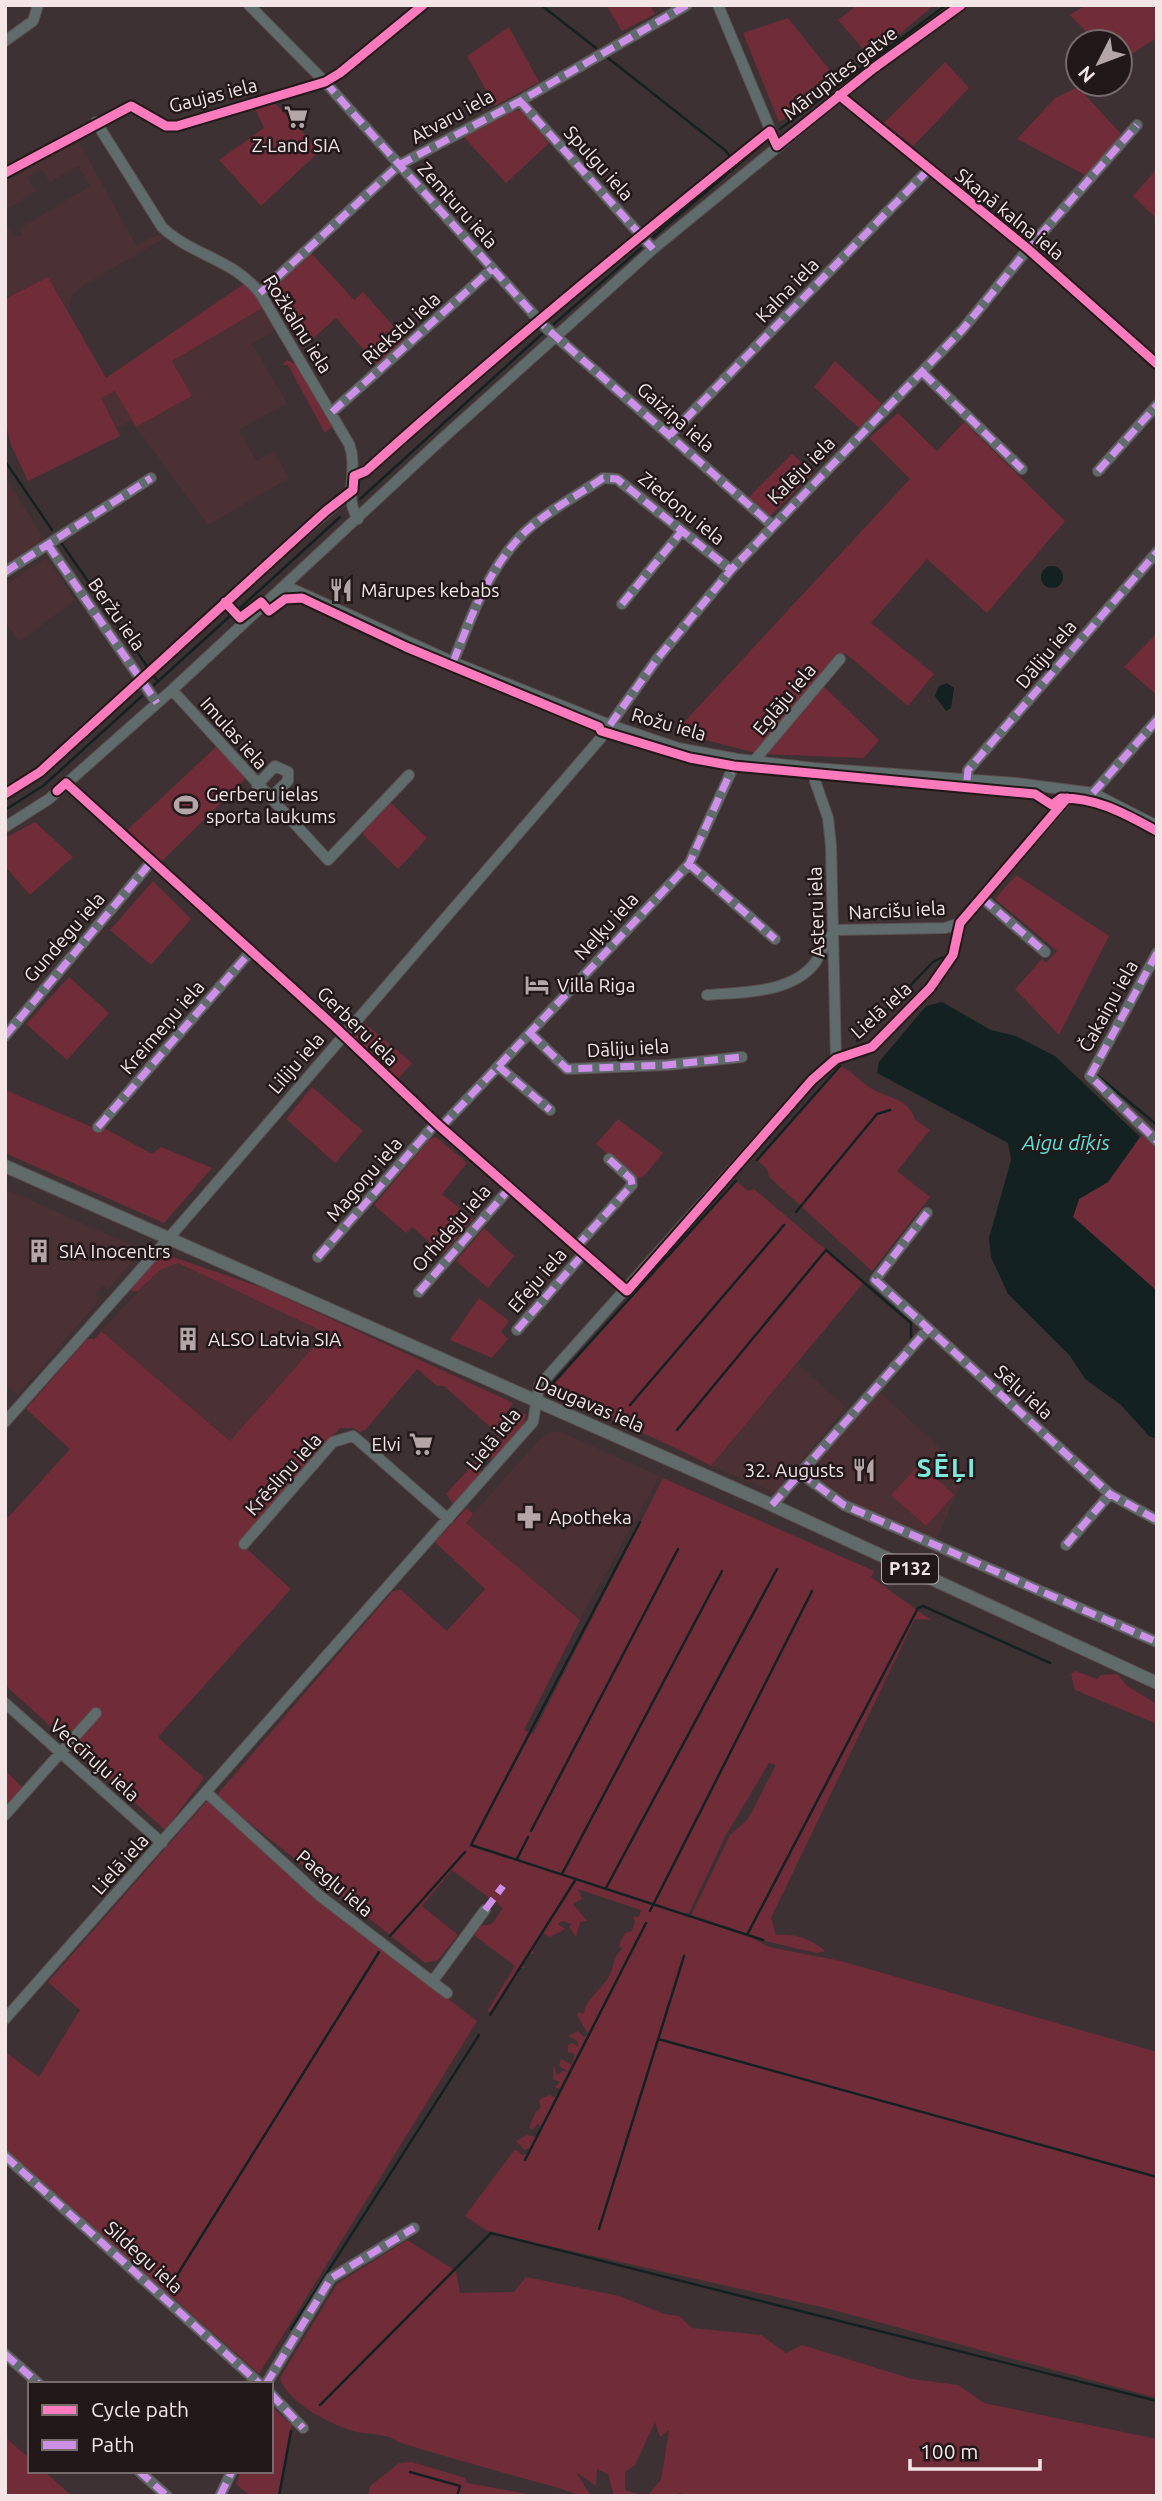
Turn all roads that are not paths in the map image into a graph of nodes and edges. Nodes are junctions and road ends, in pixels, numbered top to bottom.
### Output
1 (38, 5) edge
2 (249, 5) edge
3 (423, 5) edge
4 (687, 5) edge
5 (718, 5) edge
6 (961, 5) edge
7 (409, 10) edge
8 (5, 41) edge
9 (325, 82) junction
10 (839, 95) junction
11 (520, 101) junction
12 (96, 122) junction
13 (1137, 125) dead end
14 (777, 146) junction
15 (399, 165) junction
16 (928, 170) junction
17 (5, 173) edge
18 (653, 249) junction
19 (1028, 249) junction
20 (492, 269) junction
21 (260, 293) junction
22 (556, 335) junction
23 (1157, 364) edge
24 (923, 373) junction
25 (447, 398) dead end
26 (1157, 405) edge
27 (332, 412) junction
28 (670, 435) junction
29 (1022, 469) dead end
30 (1098, 471) dead end
31 (354, 476) junction
32 (151, 478) dead end
33 (353, 491) junction
34 (332, 506) junction
35 (355, 514) junction
36 (772, 525) junction
37 (682, 531) junction
38 (296, 539) dead end
39 (48, 545) junction
40 (1157, 552) edge
41 (731, 570) junction
42 (5, 572) edge
43 (286, 586) junction
44 (622, 604) dead end
45 (840, 659) dead end
46 (453, 662) junction
47 (172, 690) junction
48 (157, 703) junction
49 (1157, 720) edge
50 (610, 725) junction
51 (737, 759) junction
52 (754, 761) junction
53 (814, 768) junction
54 (409, 775) dead end
55 (967, 780) junction
56 (66, 783) junction
57 (257, 785) junction
58 (1070, 790) junction
59 (1094, 793) junction
60 (270, 798) junction
61 (1157, 826) edge
62 (5, 827) edge
63 (151, 862) junction
64 (689, 864) junction
65 (982, 898) junction
66 (960, 923) junction
67 (836, 930) junction
68 (775, 939) dead end
69 (251, 951) junction
70 (1045, 952) dead end
71 (1157, 953) edge
72 (814, 963) junction
73 (836, 970) junction
74 (706, 995) dead end
75 (530, 1033) junction
76 (5, 1036) edge
77 (343, 1036) junction
78 (742, 1057) dead end
79 (836, 1059) junction
80 (498, 1066) junction
81 (550, 1110) dead end
82 (438, 1125) junction
83 (98, 1126) dead end
84 (1157, 1141) edge
85 (609, 1159) dead end
86 (5, 1166) edge
87 (510, 1188) junction
88 (927, 1213) dead end
89 (168, 1239) junction
90 (580, 1250) junction
91 (318, 1258) dead end
92 (627, 1291) junction
93 (419, 1292) dead end
94 (928, 1329) junction
95 (517, 1330) dead end
96 (537, 1403) junction
97 (5, 1422) edge
98 (800, 1473) junction
99 (1110, 1494) junction
100 (772, 1505) junction
101 (448, 1519) junction
102 (1157, 1520) edge
103 (244, 1544) dead end
104 (1066, 1545) dead end
105 (1157, 1642) edge
106 (1157, 1683) edge
107 (5, 1703) edge
108 (96, 1713) dead end
109 (61, 1753) junction
110 (207, 1793) junction
111 (5, 1815) edge
112 (162, 1843) junction
113 (485, 1910) dead end
114 (432, 1982) junction
115 (447, 1993) dead end
116 (5, 2020) edge
117 (5, 2156) edge
118 (414, 2228) dead end
119 (5, 2354) edge
120 (37, 2382) edge
121 (261, 2382) edge
122 (264, 2382) edge
123 (273, 2396) edge
124 (303, 2428) dead end
125 (141, 2473) edge
126 (231, 2473) edge
127 (167, 2496) edge
128 (220, 2496) edge

1 - 8 street
2 - 9 street, Zemturu iela
3 - 7 street, Gaujas iela
4 - 11 street, Atvaru iela
5 - 14 street
6 - 10 street, Mārupītes gatve
7 - 9 street, Gaujas iela
9 - 12 street, Gaujas iela
9 - 15 street, Zemturu iela
10 - 14 street, Mārupītes gatve
10 - 16 street, Skaņā kalna iela
11 - 15 street, Atvaru iela
11 - 18 street, Spulgu iela
12 - 17 street, Gaujas iela
12 - 21 street, Rožkalnu iela
13 - 19 street, Kalēju iela
14 - 18 street, Mārupītes gatve
15 - 20 street, Zemturu iela
15 - 21 street, Atvaru iela
16 - 19 street, Skaņā kalna iela
16 - 28 street, Kalna iela
18 - 22 street, Mārupītes gatve
19 - 23 street, Skaņā kalna iela
19 - 24 street, Kalēju iela
20 - 22 street, Zemturu iela
20 - 27 street, Riekstu iela
21 - 27 street, Rožkalnu iela
22 - 28 street, Gaiziņa iela
22 - 35 street, Mārupītes gatve
24 - 29 street
24 - 36 street, Kalēju iela
25 - 31 street
26 - 30 street
27 - 31 street, Rožkalnu iela
28 - 36 street, Gaiziņa iela
31 - 33 street, Rožkalnu iela
32 - 39 street
33 - 34 street
33 - 35 street, Rožkalnu iela
34 - 35 street
34 - 38 street
35 - 43 street, Mārupītes gatve
36 - 41 street, Kalēju iela
37 - 41 street, Ziedoņu iela
37 - 44 street
37 - 46 street, Ziedoņu iela
39 - 42 street
39 - 48 street, Beržu iela
40 - 55 street, Dāliju iela
41 - 50 street, Kalēju iela
43 - 46 street, Rožu iela
43 - 47 street, Mārupītes gatve
45 - 52 street, Eglāju iela
46 - 50 street, Rožu iela
47 - 48 street, Mārupītes gatve
47 - 57 street, Imulas iela
48 - 56 street, Mārupītes gatve
49 - 59 street
50 - 51 street, Rožu iela
50 - 77 street, Liliju iela
51 - 52 street, Rožu iela
51 - 64 street, Neļķu iela
52 - 53 street, Rožu iela
53 - 55 street, Rožu iela
53 - 67 street, Asteru iela
54 - 60 street, Imulas iela
55 - 58 street, Rožu iela
56 - 62 street, Mārupītes gatve
56 - 63 street, Gerberu iela
57 - 60 street, Imulas iela
57 - 60 street
58 - 59 street, Rožu iela
58 - 65 street, Lielā iela
59 - 61 street, Rožu iela
63 - 69 street, Gerberu iela
63 - 76 street, Gundegu iela
64 - 68 street
64 - 75 street, Neļķu iela
65 - 66 street, Lielā iela
65 - 70 street
66 - 67 street, Narcišu iela
66 - 79 street, Lielā iela
67 - 72 street
67 - 73 street, Asteru iela
69 - 77 street, Gerberu iela
69 - 83 street, Kreimeņu iela
71 - 84 street, Čakaiņu iela
72 - 73 street
72 - 74 street
73 - 79 street, Asteru iela
75 - 78 street, Dāliju iela
75 - 80 street, Neļķu iela
77 - 82 street, Gerberu iela
77 - 89 street, Liliju iela
79 - 92 street, Lielā iela
80 - 81 street
80 - 82 street, Neļķu iela
82 - 87 street, Gerberu iela
82 - 91 street, Magoņu iela
85 - 90 street, Efeju iela
86 - 89 main road, Daugavas iela / P132
87 - 90 street, Gerberu iela
87 - 93 street, Orhideju iela
88 - 94 street, Sēļu iela
89 - 96 main road, Daugavas iela / P132
89 - 97 street, Liliju iela
90 - 92 street, Gerberu iela
90 - 95 street, Efeju iela
92 - 96 street, Lielā iela
94 - 98 street
94 - 99 street, Sēļu iela
96 - 100 main road, Daugavas iela / P132
96 - 101 street, Lielā iela
98 - 100 street
98 - 105 street
99 - 102 street, Sēļu iela
99 - 104 street
100 - 106 main road, Daugavas iela / P132
101 - 103 street, Krēsliņu iela
101 - 110 street, Lielā iela
107 - 109 street, Veccīruļu iela
108 - 109 street
109 - 111 street
109 - 112 street, Veccīruļu iela
110 - 112 street, Lielā iela
110 - 114 street, Paegļu iela
112 - 116 street, Lielā iela
113 - 114 street
114 - 115 street, Paegļu iela
117 - 121 street, Sildegu iela
118 - 122 street
119 - 120 street
123 - 124 street
125 - 127 street
126 - 128 street

